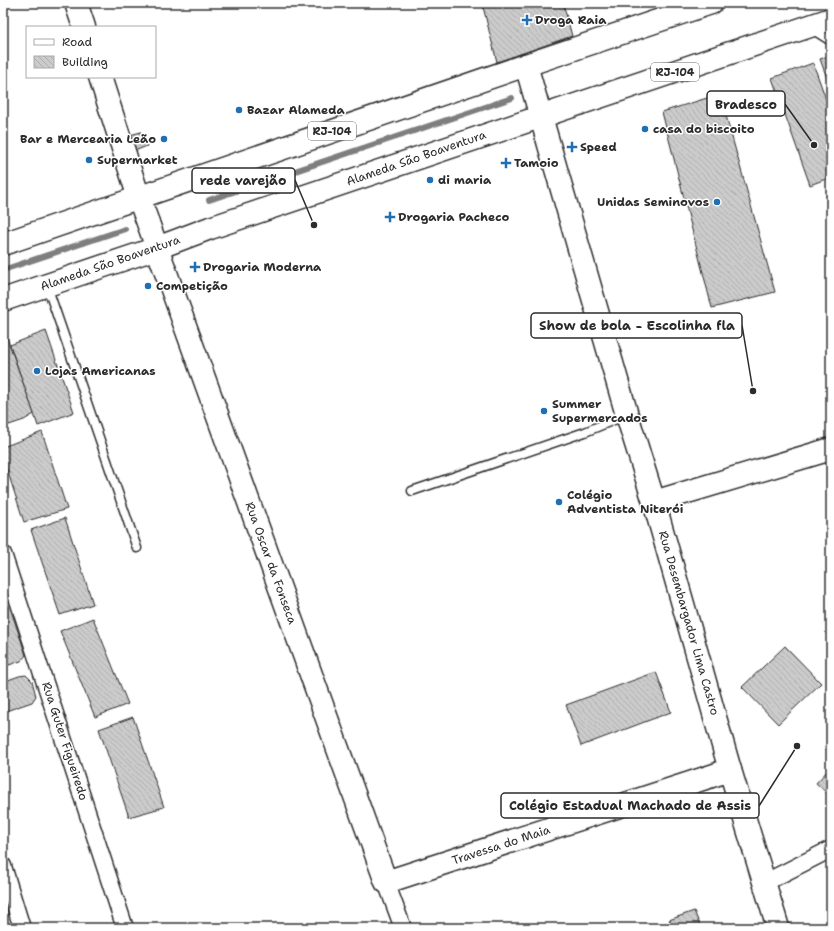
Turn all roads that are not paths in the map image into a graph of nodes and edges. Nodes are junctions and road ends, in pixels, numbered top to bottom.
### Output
1 (76, 3) edge
2 (711, 3) edge
3 (831, 19) edge
4 (84, 26) edge
5 (808, 26) junction
6 (831, 41) edge
7 (526, 65) junction
8 (100, 78) edge
9 (541, 116) junction
10 (139, 198) junction
11 (3, 244) edge
12 (157, 248) junction
13 (46, 285) junction
14 (3, 300) edge
15 (627, 415) junction
16 (831, 449) edge
17 (412, 491) dead end
18 (654, 502) junction
19 (137, 548) dead end
20 (3, 554) edge
21 (730, 770) junction
22 (831, 850) edge
23 (3, 866) edge
24 (386, 882) junction
25 (764, 883) junction
26 (22, 928) edge
27 (125, 928) edge
28 (403, 928) edge
29 (778, 928) edge

1 - 4 main road
2 - 7 main road, RJ-104
3 - 5 main road, Alameda São Boaventura / RJ-104
5 - 6 lane
5 - 9 main road, Alameda São Boaventura / RJ-104
7 - 9 main road, Rua Desembargador Lima Castro
7 - 10 main road, RJ-104
8 - 10 main road, Rua Oscar da Fonseca
9 - 12 main road, Alameda São Boaventura / RJ-104
9 - 15 main road, Rua Desembargador Lima Castro
10 - 11 main road, RJ-104
10 - 12 main road, Rua Oscar da Fonseca
12 - 13 main road, Alameda São Boaventura / RJ-104
12 - 24 main road, Rua Oscar da Fonseca
13 - 14 main road, Alameda São Boaventura / RJ-104
13 - 19 lane
15 - 17 lane
15 - 18 main road, Rua Desembargador Lima Castro
16 - 18 main road
18 - 21 main road, Rua Desembargador Lima Castro
20 - 27 street, Rua Guter Figueiredo
21 - 24 main road, Travessa do Maia
21 - 25 main road, Rua Desembargador Lima Castro
22 - 25 street
23 - 26 street
24 - 28 street, Rua Oscar da Fonseca
25 - 29 main road, Rua Desembargador Lima Castro

